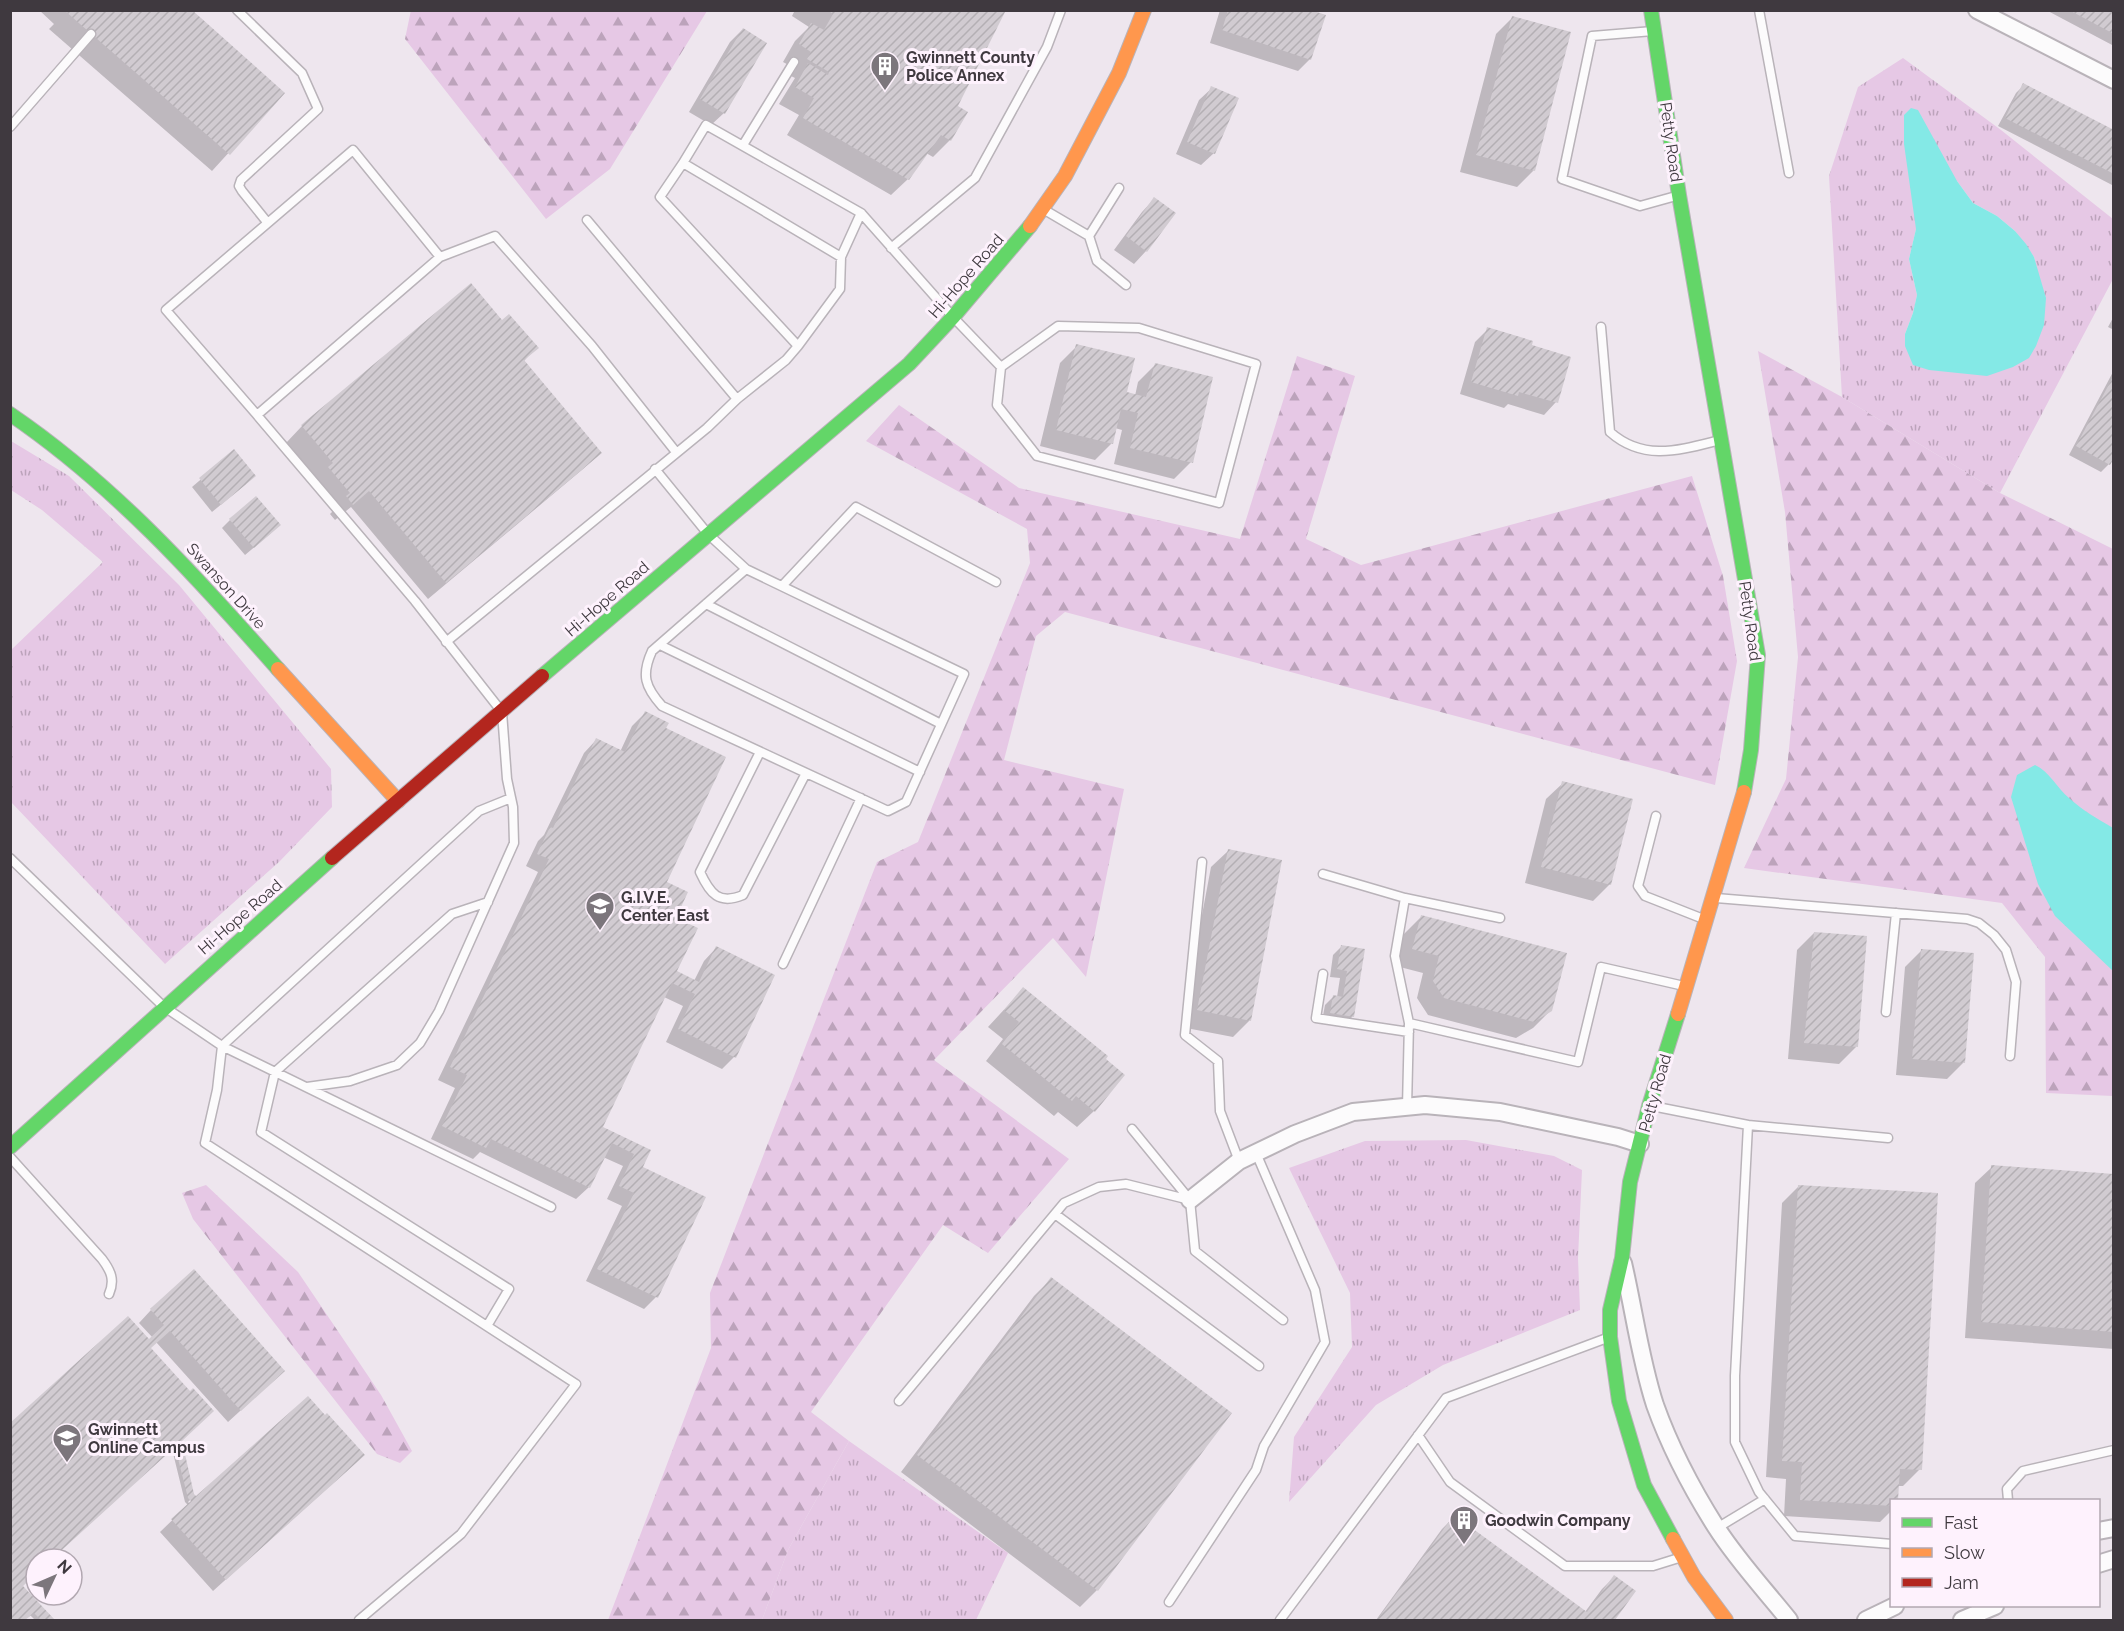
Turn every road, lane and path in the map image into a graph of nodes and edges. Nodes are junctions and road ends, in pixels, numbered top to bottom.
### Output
1 (237, 10) edge
2 (1061, 10) edge
3 (1144, 10) edge
4 (1651, 10) edge
5 (1759, 10) edge
6 (1977, 10) edge
7 (1655, 30) junction
8 (91, 34) dead end
9 (794, 62) dead end
10 (2114, 80) edge
11 (10, 127) edge
12 (743, 145) junction
13 (683, 163) junction
14 (1790, 173) dead end
15 (1119, 188) dead end
16 (1679, 195) junction
17 (1042, 209) junction
18 (861, 213) junction
19 (587, 220) dead end
20 (267, 222) junction
21 (1089, 236) junction
22 (891, 248) junction
23 (842, 256) junction
24 (440, 257) junction
25 (1126, 285) dead end
26 (953, 317) junction
27 (1601, 327) dead end
28 (798, 346) junction
29 (1001, 368) junction
30 (737, 399) junction
31 (10, 414) edge
32 (257, 415) junction
33 (1720, 440) junction
34 (676, 452) junction
35 (655, 469) junction
36 (708, 534) junction
37 (746, 569) junction
38 (996, 582) dead end
39 (782, 586) junction
40 (706, 604) junction
41 (446, 642) junction
42 (660, 645) junction
43 (502, 712) junction
44 (941, 724) junction
45 (760, 752) junction
46 (920, 772) junction
47 (806, 773) junction
48 (512, 798) junction
49 (861, 798) junction
50 (398, 801) junction
51 (1656, 816) dead end
52 (10, 858) edge
53 (1202, 862) dead end
54 (1323, 874) dead end
55 (1405, 898) junction
56 (1713, 898) junction
57 (488, 902) junction
58 (1896, 913) junction
59 (1500, 918) dead end
60 (1706, 920) junction
61 (783, 964) dead end
62 (1323, 974) dead end
63 (1686, 986) junction
64 (163, 1006) junction
65 (1886, 1012) dead end
66 (1409, 1027) junction
67 (222, 1046) junction
68 (2010, 1056) dead end
69 (275, 1072) junction
70 (307, 1087) junction
71 (1648, 1106) junction
72 (1407, 1107) junction
73 (1748, 1125) junction
74 (1132, 1129) dead end
75 (1888, 1138) dead end
76 (1640, 1144) junction
77 (10, 1148) edge
78 (1256, 1153) junction
79 (10, 1157) edge
80 (1239, 1161) junction
81 (1191, 1200) junction
82 (551, 1207) dead end
83 (1055, 1215) junction
84 (1622, 1258) junction
85 (109, 1294) dead end
86 (1283, 1320) dead end
87 (487, 1326) junction
88 (1610, 1337) junction
89 (1259, 1366) dead end
90 (899, 1401) dead end
91 (1418, 1436) junction
92 (2114, 1450) edge
93 (1765, 1499) junction
94 (2008, 1499) edge
95 (1717, 1528) junction
96 (1890, 1544) edge
97 (1682, 1557) junction
98 (1169, 1602) dead end
99 (1890, 1607) edge
100 (1991, 1607) edge
101 (359, 1620) edge
102 (1280, 1620) edge
103 (1726, 1620) edge
104 (1789, 1620) edge
105 (1866, 1620) edge
106 (1962, 1620) edge

1 - 20 lane
2 - 22 lane
3 - 17 street, Hi-Hope Road
4 - 7 street, Petty Road
5 - 14 lane
6 - 10 street
7 - 16 street, Petty Road
7 - 16 lane
8 - 11 lane
9 - 12 lane
12 - 13 lane
12 - 18 lane
13 - 23 lane
13 - 28 lane
15 - 21 lane
16 - 33 street, Petty Road
17 - 21 lane
17 - 26 street, Hi-Hope Road
18 - 22 lane
18 - 23 lane
19 - 30 lane
20 - 24 lane
20 - 32 lane
21 - 25 lane
22 - 26 lane
23 - 28 lane
24 - 32 lane
24 - 34 lane
26 - 29 lane
26 - 36 street, Hi-Hope Road
27 - 33 lane
28 - 30 lane
29 - 29 lane
30 - 34 lane
31 - 50 street, Swanson Drive
32 - 41 lane
33 - 56 street, Petty Road
34 - 35 lane
35 - 36 lane
35 - 41 lane
36 - 37 lane
36 - 43 street, Hi-Hope Road
37 - 39 lane
37 - 40 lane
38 - 39 lane
39 - 44 lane
40 - 42 lane
40 - 44 lane
41 - 43 lane
42 - 45 lane
42 - 46 lane
43 - 48 lane
43 - 50 street, Hi-Hope Road
44 - 46 lane
45 - 47 lane
45 - 47 lane
46 - 49 lane
47 - 49 lane
48 - 57 lane
48 - 67 lane
49 - 61 lane
50 - 64 street, Hi-Hope Road
51 - 60 lane
52 - 64 lane
53 - 80 lane
54 - 55 lane
55 - 59 lane
55 - 66 lane
56 - 58 lane
56 - 60 street, Petty Road
57 - 69 lane
57 - 70 lane
58 - 65 lane
58 - 68 lane
60 - 63 street, Petty Road
62 - 66 lane
63 - 66 lane
63 - 71 street, Petty Road
64 - 67 lane
64 - 77 street, Hi-Hope Road
66 - 72 lane
67 - 69 lane
67 - 87 lane
69 - 70 lane
69 - 87 lane
70 - 82 lane
71 - 73 lane
71 - 76 street, Petty Road
72 - 76 street
72 - 78 street
73 - 75 lane
73 - 93 lane
74 - 81 lane
76 - 84 street, Petty Road
78 - 80 street
78 - 98 lane
79 - 85 lane
80 - 81 street
81 - 83 lane
81 - 86 lane
83 - 89 lane
83 - 90 lane
84 - 88 street, Petty Road
84 - 95 street, Petty Road
87 - 101 lane
88 - 91 lane
88 - 97 street, Petty Road
91 - 97 lane
91 - 102 lane
92 - 94 lane
93 - 95 lane
93 - 96 lane
95 - 104 street, Petty Road
97 - 103 street, Petty Road
99 - 105 street
100 - 106 street

